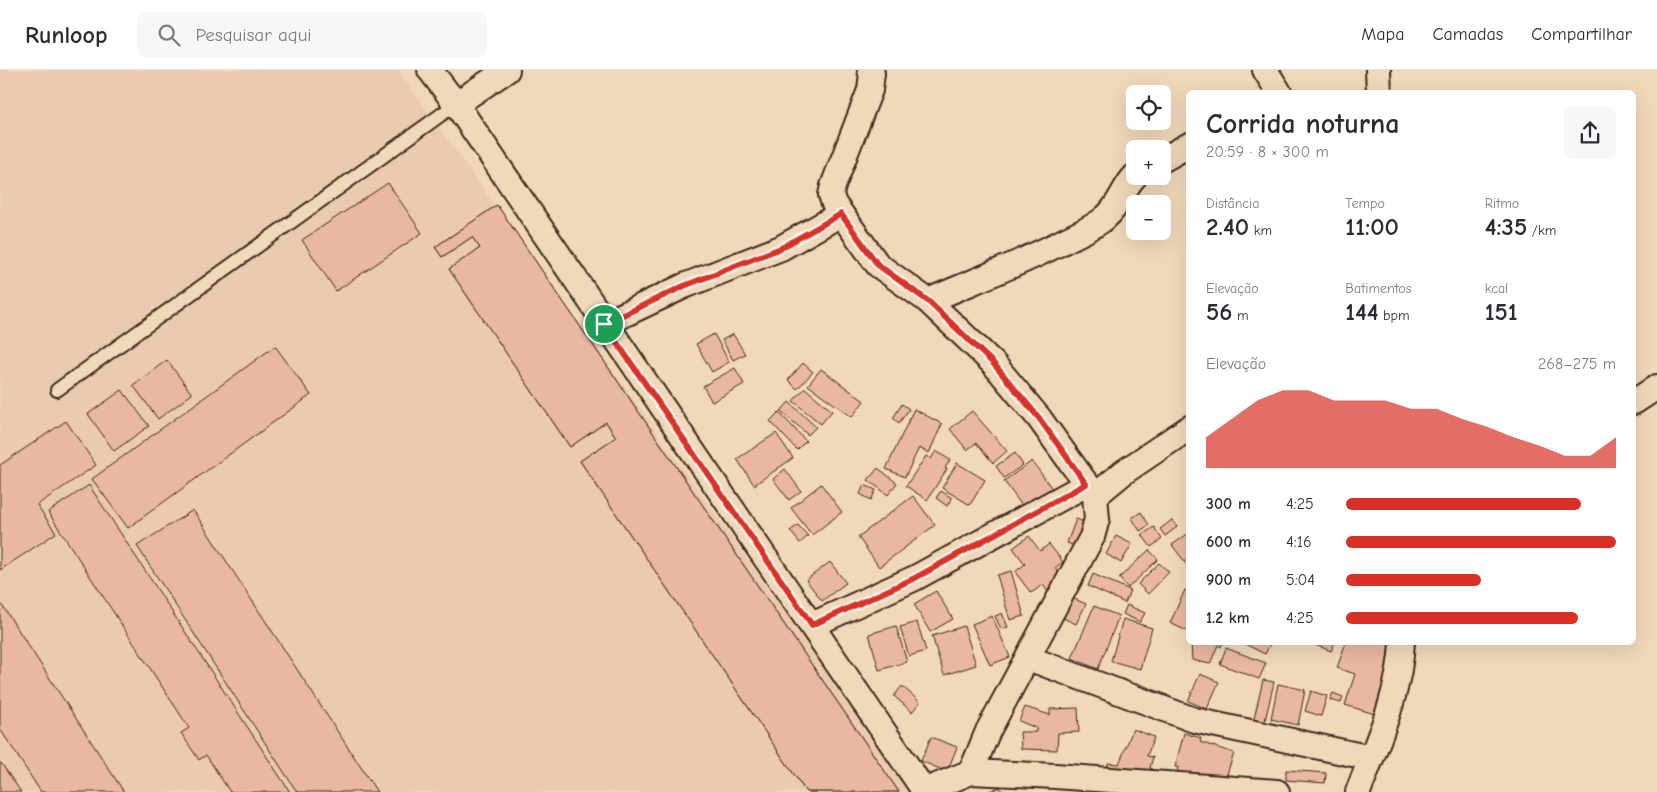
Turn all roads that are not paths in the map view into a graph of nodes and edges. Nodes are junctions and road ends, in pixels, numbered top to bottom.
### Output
1 (430, 70) edge
2 (507, 70) edge
3 (870, 70) edge
4 (1265, 70) edge
5 (1378, 70) edge
6 (1277, 90) edge
7 (1379, 90) edge
8 (456, 104) junction
9 (1186, 147) edge
10 (1171, 155) edge
11 (1128, 185) edge
12 (841, 214) junction
13 (928, 301) junction
14 (604, 324) junction
15 (1657, 387) edge
16 (57, 390) dead end
17 (1636, 401) edge
18 (1185, 438) edge
19 (1091, 490) junction
20 (812, 625) junction
21 (1402, 645) edge
22 (1028, 658) junction
23 (1371, 758) junction
24 (971, 772) junction
25 (924, 791) edge
26 (1277, 792) edge
27 (1358, 792) edge

1 - 8 street
2 - 8 street
3 - 12 street
4 - 6 street
5 - 7 street
8 - 14 street
8 - 16 lane
9 - 10 street
11 - 13 street
12 - 13 street
12 - 14 street
13 - 19 street
14 - 20 street
15 - 17 street
18 - 19 street
19 - 20 street
19 - 22 street
20 - 25 street
21 - 23 street
22 - 23 street
22 - 24 street
23 - 27 street
24 - 25 street
24 - 26 street

